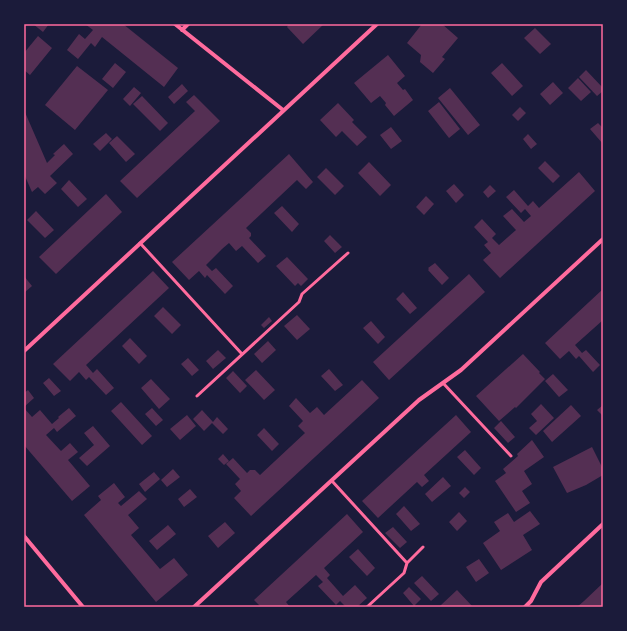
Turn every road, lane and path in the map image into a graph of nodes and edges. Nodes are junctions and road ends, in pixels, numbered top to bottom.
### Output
1 (174, 24) edge
2 (188, 24) edge
3 (377, 24) edge
4 (182, 30) junction
5 (283, 110) junction
6 (603, 239) edge
7 (140, 243) junction
8 (348, 253) dead end
9 (24, 350) edge
10 (242, 354) junction
11 (442, 383) junction
12 (198, 396) dead end
13 (511, 456) dead end
14 (332, 481) junction
15 (603, 524) edge
16 (24, 536) edge
17 (423, 547) dead end
18 (407, 562) junction
19 (83, 607) edge
20 (194, 607) edge
21 (367, 607) edge
22 (525, 607) edge

1 - 4 street
2 - 4 street
3 - 5 street
4 - 5 street
5 - 7 street
6 - 11 street
7 - 9 street
7 - 10 lane
8 - 10 lane
10 - 12 lane
11 - 13 lane
11 - 14 street
14 - 18 lane
14 - 20 street
15 - 22 street
16 - 19 street
17 - 18 lane
18 - 21 lane

